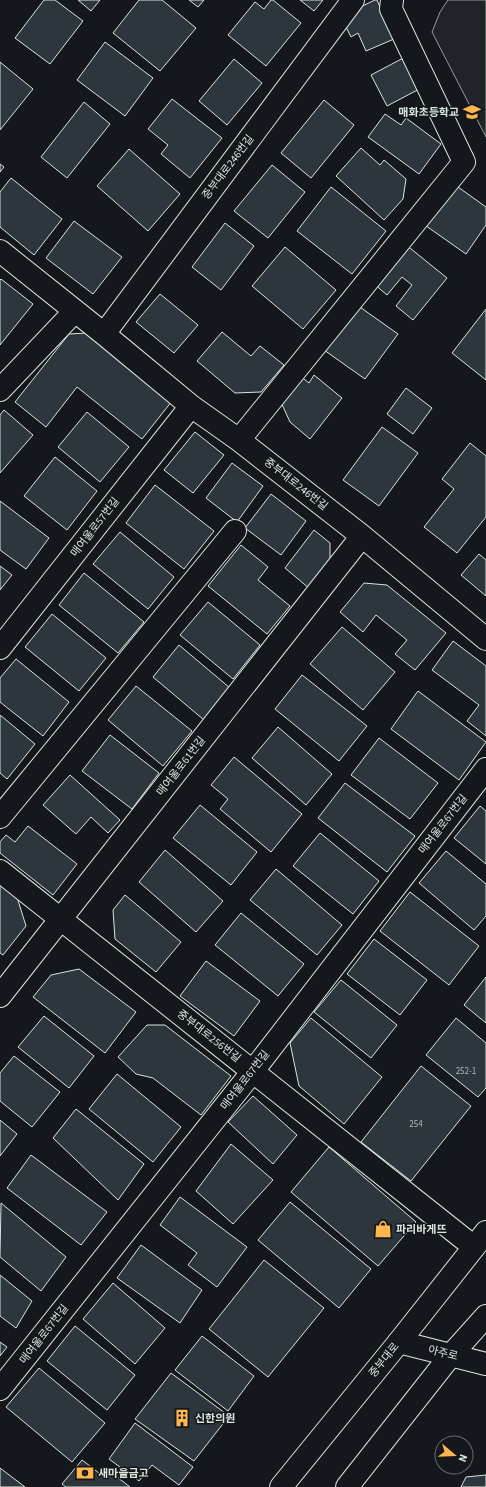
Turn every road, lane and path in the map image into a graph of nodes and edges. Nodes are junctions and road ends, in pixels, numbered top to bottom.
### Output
1 (352, 0) edge
2 (392, 0) edge
3 (0, 251) edge
4 (76, 311) junction
5 (104, 334) junction
6 (0, 390) edge
7 (191, 406) junction
8 (240, 440) junction
9 (235, 531) dead end
10 (362, 536) junction
11 (486, 638) edge
12 (0, 648) edge
13 (486, 769) edge
14 (0, 817) edge
15 (0, 871) edge
16 (60, 919) junction
17 (0, 996) edge
18 (253, 1071) junction
19 (480, 1240) edge
20 (486, 1316) edge
21 (399, 1342) junction
22 (451, 1355) junction
23 (486, 1364) edge
24 (0, 1389) edge
25 (281, 1487) edge
26 (347, 1487) edge

1 - 5 street, 중부대로246번길
2 - 8 street
3 - 4 street, 중부대로246번길
4 - 5 street, 중부대로246번길
4 - 6 street
5 - 7 street, 중부대로246번길
7 - 8 street, 중부대로246번길
7 - 12 street, 매여울로57번길
8 - 10 street, 중부대로246번길
9 - 14 street
10 - 11 street, 중부대로246번길
10 - 16 street, 매여울로61번길
13 - 18 street, 매여울로67번길
15 - 16 street, 중부대로256번길
16 - 17 street, 매여울로61번길
16 - 18 street, 중부대로256번길
18 - 19 street, 중부대로256번길
18 - 24 street, 매여울로67번길
19 - 21 street, 중부대로
20 - 22 street
21 - 22 street, 아주로
21 - 25 street, 중부대로
22 - 23 street, 아주로
22 - 26 street

